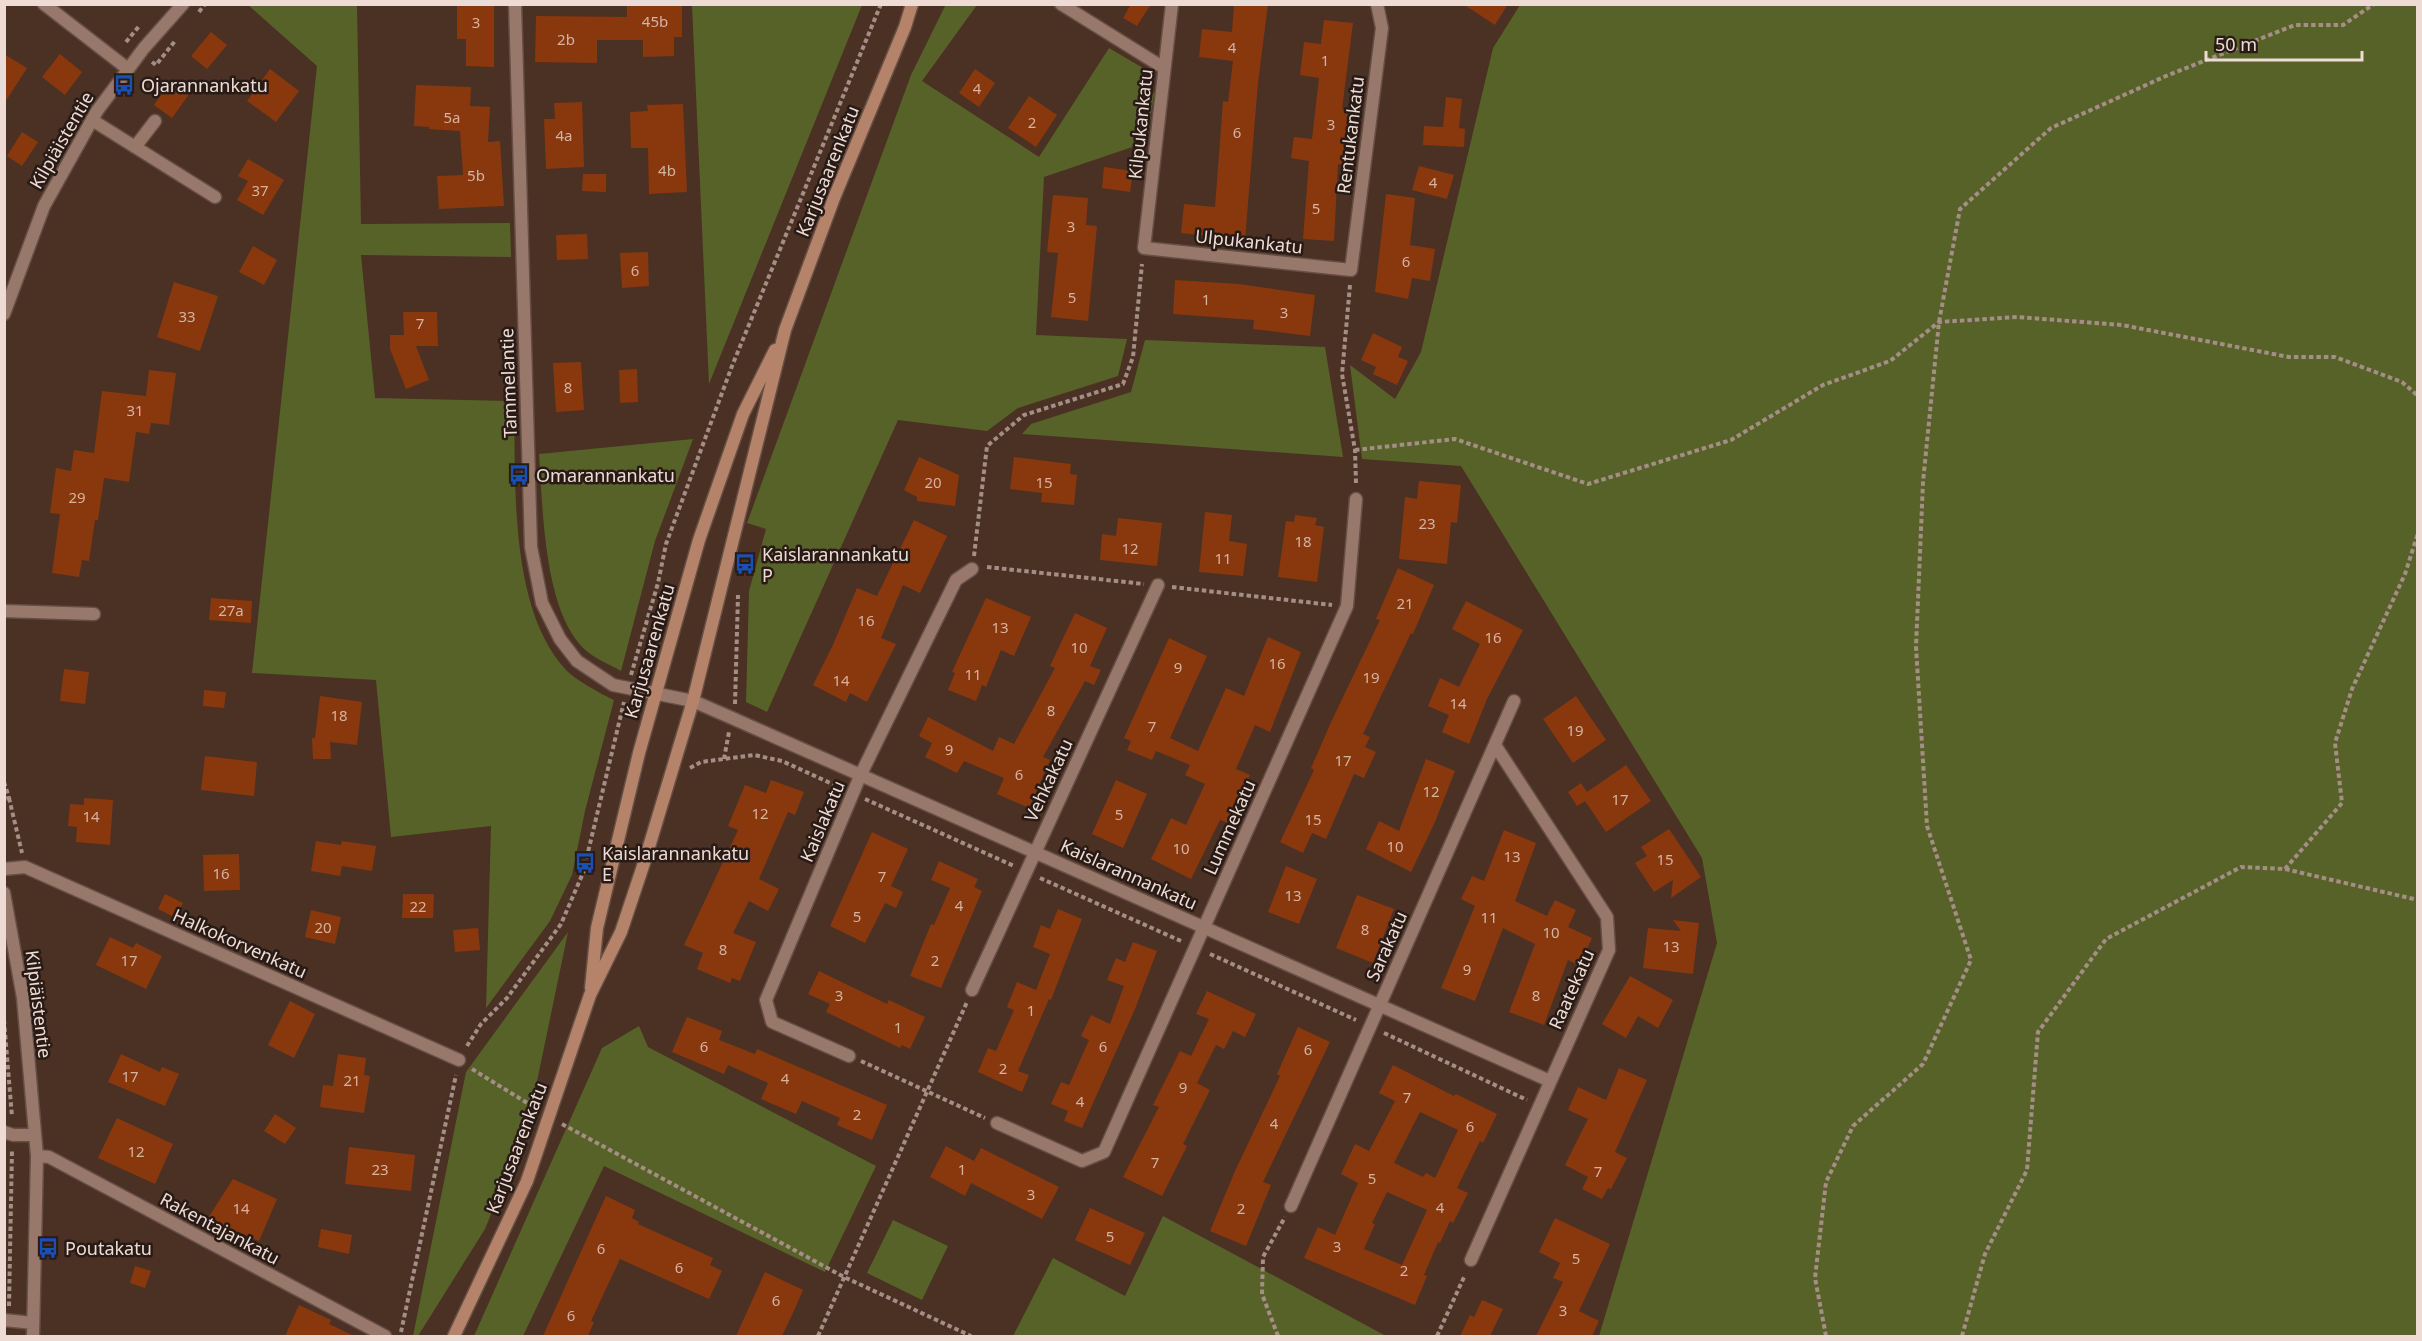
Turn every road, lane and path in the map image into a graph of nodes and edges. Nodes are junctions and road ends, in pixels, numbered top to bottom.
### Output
1 (44, 4) edge
2 (183, 4) edge
3 (515, 4) edge
4 (912, 4) edge
5 (921, 4) edge
6 (1061, 4) edge
7 (1172, 4) edge
8 (1377, 4) edge
9 (2374, 4) edge
10 (905, 27) junction
11 (1164, 68) junction
12 (128, 69) junction
13 (92, 120) junction
14 (155, 121) dead end
15 (135, 147) junction
16 (215, 197) dead end
17 (1144, 248) junction
18 (1351, 270) junction
19 (4, 314) edge
20 (1939, 322) junction
21 (785, 330) junction
22 (2418, 396) edge
23 (1355, 450) junction
24 (1356, 499) joint
25 (2418, 533) edge
26 (972, 569) joint
27 (1158, 585) dead end
28 (738, 592) dead end
29 (4, 611) edge
30 (94, 614) dead end
31 (656, 693) junction
32 (736, 698) dead end
33 (693, 701) junction
34 (1514, 701) dead end
35 (613, 745) dead end
36 (1495, 745) junction
37 (639, 753) junction
38 (673, 766) junction
39 (861, 774) junction
40 (4, 782) edge
41 (854, 793) junction
42 (7, 798) edge
43 (1034, 851) junction
44 (26, 867) junction
45 (4, 869) edge
46 (2285, 869) junction
47 (1026, 871) junction
48 (4, 893) edge
49 (2418, 900) edge
50 (1205, 927) junction
51 (1196, 948) junction
52 (972, 990) joint
53 (590, 995) junction
54 (1380, 1005) junction
55 (4, 1020) edge
56 (1370, 1027) junction
57 (849, 1056) joint
58 (459, 1060) dead end
59 (1551, 1081) junction
60 (927, 1091) junction
61 (1539, 1106) junction
62 (997, 1123) joint
63 (9, 1133) edge
64 (35, 1135) junction
65 (37, 1156) junction
66 (629, 1160) dead end
67 (1291, 1206) joint
68 (1471, 1260) joint
69 (844, 1277) junction
70 (466, 1310) junction
71 (7, 1321) edge
72 (33, 1323) junction
73 (33, 1336) edge
74 (385, 1336) edge
75 (446, 1336) edge
76 (453, 1336) edge
77 (818, 1336) edge
78 (971, 1336) edge
79 (1278, 1336) edge
80 (1437, 1336) edge
81 (1826, 1336) edge
82 (1962, 1336) edge

1 - 12 street
2 - 12 street, Kilpiäistentie
3 - 31 street, Tammelantie
4 - 10 street, Karjusaarenkatu
5 - 10 street, Karjusaarenkatu
6 - 11 street
7 - 11 street, Kilpukankatu
8 - 18 street, Rentukankatu
9 - 20 path
10 - 21 street, Karjusaarenkatu
11 - 17 street, Kilpukankatu
12 - 13 street, Kilpiäistentie
13 - 15 street
13 - 19 street, Kilpiäistentie
14 - 15 street
15 - 16 street
17 - 18 street, Ulpukankatu
17 - 26 path
18 - 23 path
20 - 22 path
20 - 23 path
20 - 81 path
21 - 31 street, Karjusaarenkatu
21 - 33 street, Karjusaarenkatu
23 - 24 path
24 - 50 street, Lummekatu
25 - 46 path
26 - 39 street, Kaislakatu
27 - 43 street, Vehkakatu
28 - 32 path
29 - 30 street
31 - 33 street, Tammelantie
31 - 37 street, Karjusaarenkatu
33 - 38 street, Karjusaarenkatu
33 - 39 street, Kaislarannankatu
34 - 36 street, Sarakatu
35 - 37 path
36 - 54 street, Sarakatu
36 - 59 street, Raatekatu
37 - 53 street, Karjusaarenkatu
38 - 41 path
38 - 53 street, Karjusaarenkatu
39 - 41 street, Kaislakatu
39 - 43 street, Kaislarannankatu
40 - 42 path
41 - 47 path
41 - 57 street, Kaislakatu
42 - 44 path
43 - 47 street, Vehkakatu
43 - 50 street, Kaislarannankatu
44 - 45 street, Halkokorvenkatu
44 - 58 street, Halkokorvenkatu
46 - 49 path
46 - 82 path
47 - 51 path
47 - 52 street, Vehkakatu
48 - 64 street, Kilpiäistentie
50 - 51 street, Lummekatu
50 - 54 street, Kaislarannankatu
51 - 56 path
51 - 62 street, Lummekatu
52 - 60 path
53 - 70 street, Karjusaarenkatu
54 - 56 street, Sarakatu
54 - 59 street, Kaislarannankatu
55 - 63 path
56 - 61 path
56 - 67 street, Sarakatu
57 - 60 path
59 - 61 street, Raatekatu
60 - 62 path
60 - 69 path
61 - 68 street, Raatekatu
63 - 64 street
63 - 71 path
64 - 65 street, Kilpiäistentie
65 - 72 street, Kilpiäistentie
65 - 74 street, Rakentajankatu
66 - 69 path
67 - 79 path
68 - 80 path
69 - 77 path
69 - 78 path
70 - 75 street, Karjusaarenkatu
70 - 76 street, Karjusaarenkatu
71 - 72 street
72 - 73 street, Kilpiäistentie

